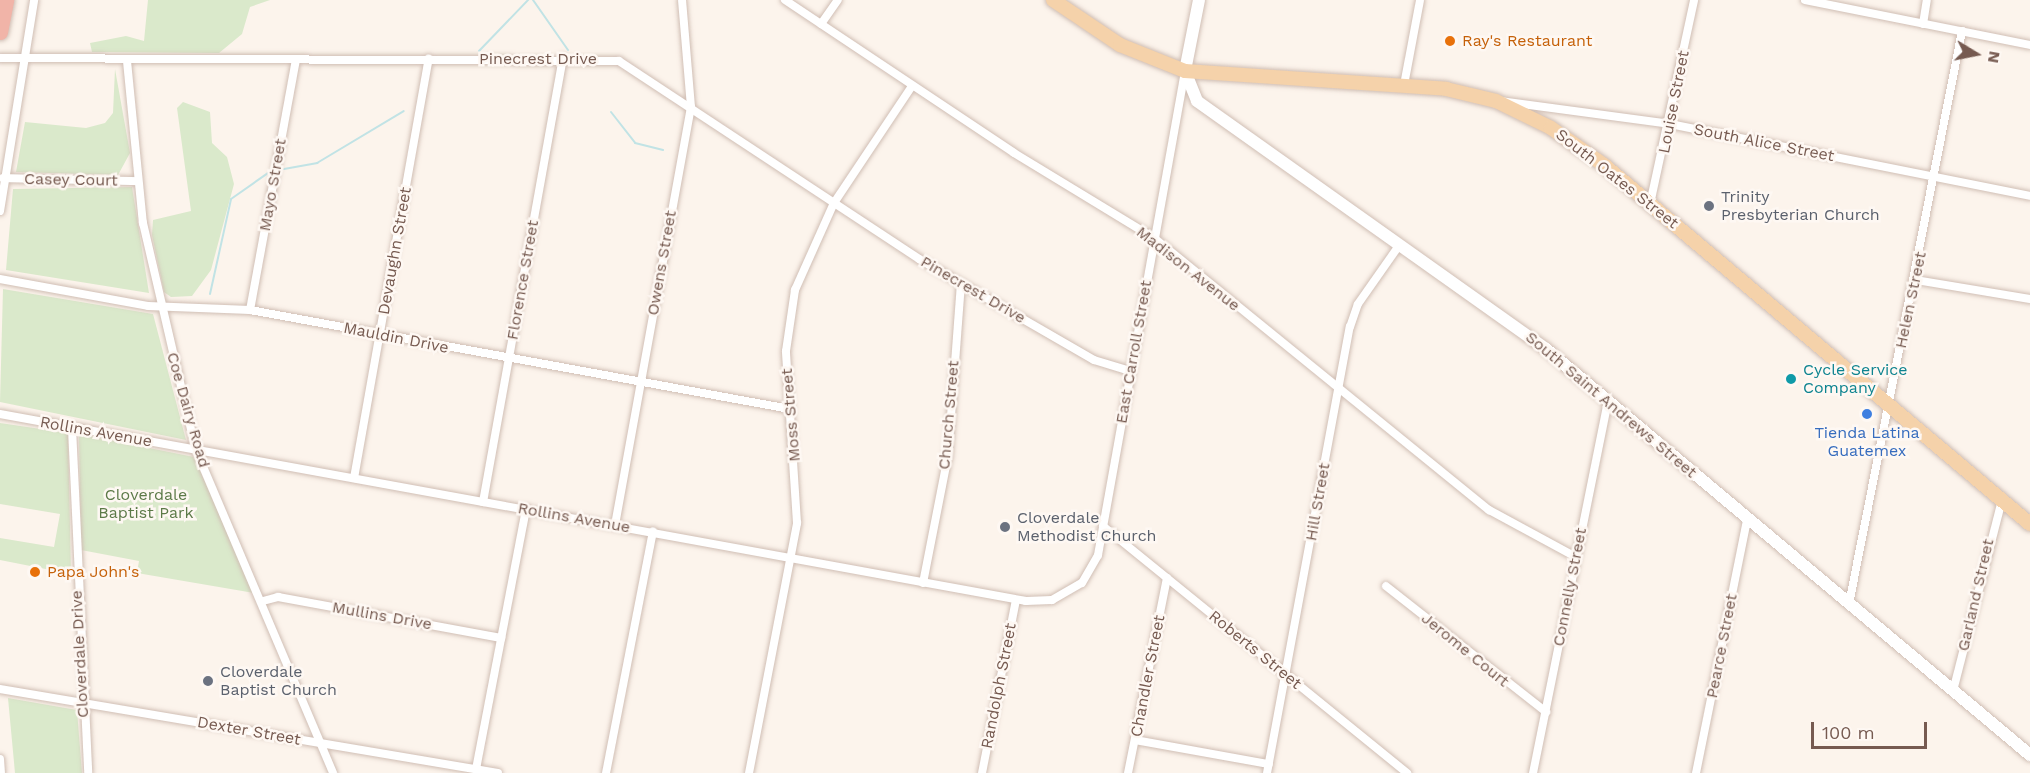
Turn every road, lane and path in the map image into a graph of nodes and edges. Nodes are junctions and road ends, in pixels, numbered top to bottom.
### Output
1 (6, 0) edge
2 (34, 0) edge
3 (682, 0) edge
4 (785, 0) edge
5 (838, 0) edge
6 (1053, 0) edge
7 (1198, 0) edge
8 (1420, 0) edge
9 (1694, 0) edge
10 (1805, 0) edge
11 (1927, 0) edge
12 (821, 24) junction
13 (1923, 24) junction
14 (1962, 31) junction
15 (0, 32) edge
16 (2030, 45) edge
17 (0, 58) edge
18 (563, 58) junction
19 (429, 59) junction
20 (22, 60) junction
21 (297, 60) junction
22 (127, 61) junction
23 (1185, 72) junction
24 (1404, 85) junction
25 (912, 86) junction
26 (1496, 101) junction
27 (691, 107) junction
28 (1670, 124) junction
29 (1933, 177) junction
30 (3, 178) junction
31 (138, 181) junction
32 (2030, 196) edge
33 (834, 203) junction
34 (1650, 204) junction
35 (0, 211) edge
36 (1154, 238) junction
37 (1400, 244) junction
38 (0, 279) edge
39 (1916, 280) junction
40 (961, 283) junction
41 (2030, 299) edge
42 (159, 306) junction
43 (250, 310) junction
44 (380, 335) junction
45 (508, 358) junction
46 (1131, 371) junction
47 (641, 382) junction
48 (1339, 388) junction
49 (1608, 402) junction
50 (1888, 405) junction
51 (790, 409) junction
52 (0, 414) edge
53 (72, 428) junction
54 (196, 450) junction
55 (354, 478) junction
56 (2002, 500) junction
57 (483, 502) junction
58 (526, 509) junction
59 (1747, 519) junction
60 (2030, 524) edge
61 (615, 525) junction
62 (1103, 526) junction
63 (653, 532) junction
64 (1576, 557) junction
65 (791, 558) junction
66 (1167, 578) junction
67 (923, 583) junction
68 (1386, 586) dead end
69 (1016, 600) junction
70 (263, 601) junction
71 (1850, 604) junction
72 (501, 638) junction
73 (1287, 675) junction
74 (0, 689) edge
75 (1953, 691) junction
76 (81, 702) junction
77 (1546, 712) junction
78 (1135, 740) junction
79 (325, 744) junction
80 (2030, 755) edge
81 (0, 759) edge
82 (1268, 768) edge
83 (476, 769) junction
84 (2, 773) edge
85 (87, 773) edge
86 (333, 773) edge
87 (498, 773) edge
88 (606, 773) edge
89 (749, 773) edge
90 (982, 773) edge
91 (1128, 773) edge
92 (1407, 773) edge
93 (1533, 773) edge
94 (1696, 773) edge

1 - 15 highway
2 - 20 street
3 - 27 street, Owens Street
4 - 12 street, Madison Avenue
5 - 12 street
6 - 23 main road, South Oates Street
7 - 23 street
8 - 24 street
9 - 28 street, Louise Street
10 - 13 street
11 - 13 street
12 - 25 street, Madison Avenue
13 - 14 street
14 - 16 street
14 - 29 street, Helen Street
17 - 20 street, Pinecrest Drive
18 - 19 street, Pinecrest Drive
18 - 27 street, Pinecrest Drive
18 - 45 street, Florence Street
19 - 21 street, Pinecrest Drive
19 - 44 street, Devaughn Street
20 - 22 street, Pinecrest Drive
20 - 30 street
21 - 22 street, Pinecrest Drive
21 - 43 street, Mayo Street
22 - 31 street, Coe Dairy Road
23 - 24 main road, South Oates Street
23 - 36 street, East Carroll Street
23 - 37 street, South Saint Andrews Street
24 - 26 main road, South Oates Street
25 - 33 street, Moss Street
25 - 36 street, Madison Avenue
26 - 28 street, South Alice Street
26 - 34 main road, South Oates Street
27 - 33 street, Pinecrest Drive
27 - 47 street, Owens Street
28 - 29 street, South Alice Street
28 - 34 street, Louise Street
29 - 32 street, South Alice Street
29 - 39 street, Helen Street
30 - 31 street, Casey Court
30 - 35 street
31 - 42 street, Coe Dairy Road
33 - 40 street, Pinecrest Drive
33 - 51 street, Moss Street
34 - 50 main road, South Oates Street
36 - 46 street, East Carroll Street
36 - 48 street, Madison Avenue
37 - 48 street, Hill Street
37 - 49 street, South Saint Andrews Street
38 - 42 street, Mauldin Drive
39 - 41 street
39 - 50 street, Helen Street
40 - 46 street, Pinecrest Drive
40 - 67 street, Church Street
42 - 43 street, Mauldin Drive
42 - 54 street, Coe Dairy Road
43 - 44 street, Mauldin Drive
44 - 45 street, Mauldin Drive
44 - 55 street, Devaughn Street
45 - 47 street, Mauldin Drive
45 - 57 street, Florence Street
46 - 62 street, East Carroll Street
47 - 51 street, Mauldin Drive
47 - 61 street, Owens Street
48 - 64 street, Madison Avenue
48 - 73 street, Hill Street
49 - 59 street, South Saint Andrews Street
49 - 64 street, Connelly Street
50 - 56 main road, South Oates Street
50 - 71 street, Helen Street
51 - 65 street, Moss Street
52 - 53 street, Rollins Avenue
53 - 54 street, Rollins Avenue
53 - 76 street, Cloverdale Drive
54 - 55 street, Rollins Avenue
54 - 70 street, Coe Dairy Road
55 - 57 street, Rollins Avenue
56 - 60 main road, South Oates Street
56 - 75 street, Garland Street
57 - 58 street, Rollins Avenue
58 - 61 street, Rollins Avenue
58 - 72 street
59 - 71 street, South Saint Andrews Street
59 - 94 street, Pearce Street
61 - 63 street, Rollins Avenue
62 - 66 street, Roberts Street
62 - 69 street, Rollins Avenue
63 - 65 street, Rollins Avenue
63 - 88 street
64 - 77 street, Connelly Street
65 - 67 street, Rollins Avenue
65 - 89 street, Moss Street
66 - 73 street, Roberts Street
66 - 78 street, Chandler Street
67 - 69 street, Rollins Avenue
68 - 77 street, Jerome Court
69 - 90 street, Randolph Street
70 - 72 street, Mullins Drive
70 - 79 street, Coe Dairy Road
71 - 75 street, South Saint Andrews Street
72 - 83 street
73 - 82 street, Hill Street
73 - 92 street, Roberts Street
74 - 76 street, Dexter Street
75 - 80 street, South Saint Andrews Street
76 - 79 street, Dexter Street
76 - 85 street, Cloverdale Drive
77 - 93 street, Connelly Street
78 - 82 street
78 - 91 street, Chandler Street
79 - 83 street, Dexter Street
79 - 86 street, Coe Dairy Road
81 - 84 street
83 - 87 street, Dexter Street

